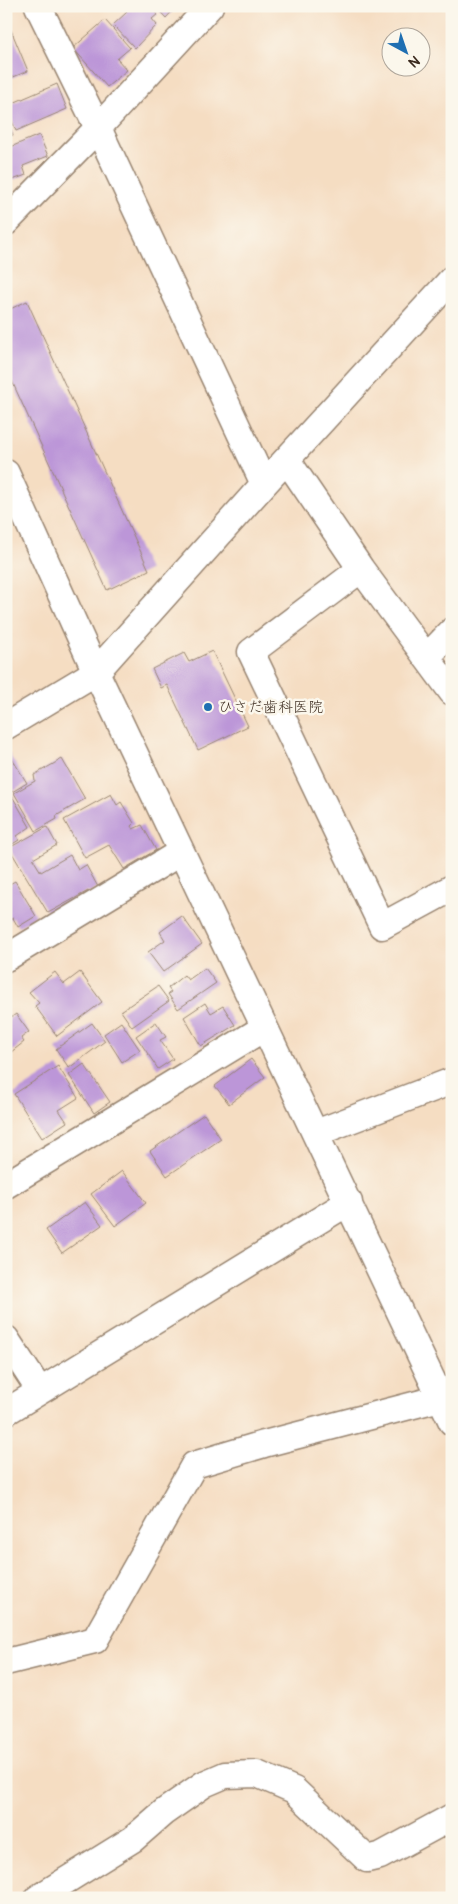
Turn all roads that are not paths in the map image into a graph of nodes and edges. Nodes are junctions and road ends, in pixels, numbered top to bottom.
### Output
1 (38, 6) edge
2 (210, 6) edge
3 (98, 128) junction
4 (6, 222) edge
5 (452, 279) edge
6 (286, 460) junction
7 (6, 473) edge
8 (264, 484) junction
9 (361, 569) junction
10 (452, 631) edge
11 (427, 658) junction
12 (96, 672) junction
13 (452, 692) edge
14 (6, 726) edge
15 (181, 852) junction
16 (452, 888) edge
17 (6, 958) edge
18 (264, 1028) junction
19 (452, 1081) edge
20 (316, 1133) junction
21 (6, 1185) edge
22 (349, 1202) junction
23 (6, 1339) edge
24 (40, 1391) junction
25 (446, 1396) edge
26 (6, 1412) edge
27 (452, 1422) edge
28 (6, 1662) edge
29 (452, 1816) edge
30 (38, 1898) edge

1 - 3 street
2 - 3 street
3 - 4 street
3 - 8 street
5 - 6 street
6 - 8 street
6 - 9 street
7 - 12 street
8 - 12 street
9 - 11 street
9 - 16 street
10 - 11 street
11 - 13 street
12 - 14 street
12 - 15 street
15 - 17 street
15 - 18 street
18 - 20 street
18 - 21 street
19 - 20 street
20 - 22 street
22 - 24 street
22 - 25 street
23 - 24 street
24 - 26 street
25 - 27 street
25 - 28 street
29 - 30 street

